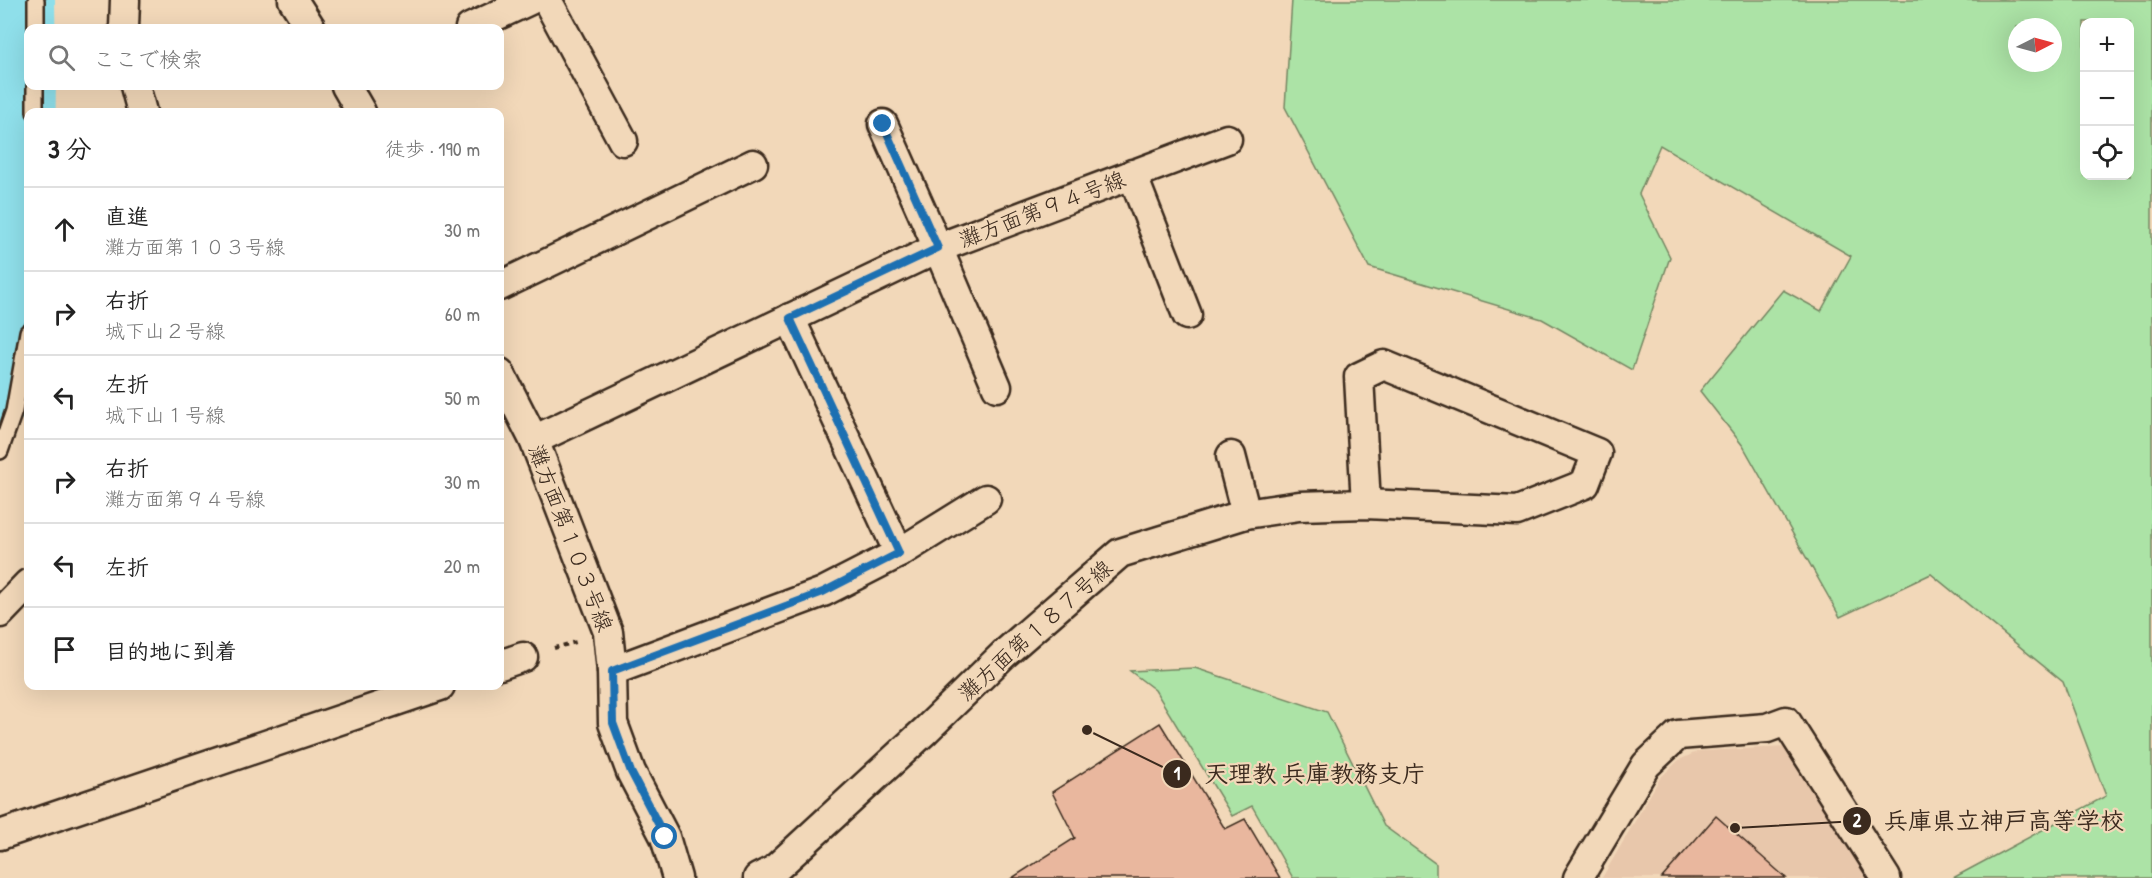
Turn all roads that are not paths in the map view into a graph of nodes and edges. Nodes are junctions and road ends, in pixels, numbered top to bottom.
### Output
1 (36, 0) edge
2 (125, 0) edge
3 (294, 0) edge
4 (530, 0) edge
5 (547, 0) edge
6 (36, 24) edge
7 (124, 24) edge
8 (309, 24) edge
9 (479, 24) edge
10 (35, 90) edge
11 (136, 90) edge
12 (349, 90) edge
13 (35, 108) edge
14 (141, 108) edge
15 (359, 108) edge
16 (883, 124) dead end
17 (1227, 139) dead end
18 (623, 141) dead end
19 (753, 164) dead end
20 (1132, 174) junction
21 (938, 248) junction
22 (504, 284) edge
23 (1188, 315) dead end
24 (790, 318) junction
25 (24, 355) edge
26 (504, 381) edge
27 (997, 387) dead end
28 (534, 440) junction
29 (0, 451) edge
30 (1231, 456) dead end
31 (986, 500) dead end
32 (1366, 504) junction
33 (1246, 514) junction
34 (899, 553) junction
35 (24, 588) edge
36 (0, 613) edge
37 (612, 671) junction
38 (428, 690) edge
39 (0, 835) edge
40 (677, 878) edge
41 (758, 878) edge
42 (1578, 878) edge
43 (1886, 878) edge

1 - 6 lane
2 - 7 street
3 - 8 street
4 - 9 street
5 - 18 street
10 - 13 lane
11 - 14 street
12 - 15 street
16 - 21 street
17 - 20 street, 灘方面第９４号線
19 - 22 street
20 - 21 street, 灘方面第９４号線
20 - 23 street
21 - 24 street, 灘方面第９４号線
21 - 27 street
24 - 28 street, 灘方面第９４号線
24 - 34 street
25 - 29 lane
26 - 28 street, 灘方面第１０３号線
28 - 37 street, 灘方面第１０３号線
30 - 33 street
31 - 34 street
32 - 32 street, 灘方面第１８７号線
32 - 33 street, 灘方面第１８７号線
33 - 41 street, 灘方面第１８７号線
34 - 37 street
35 - 36 street
37 - 40 street, 灘方面第１０３号線
38 - 39 street
42 - 43 street

